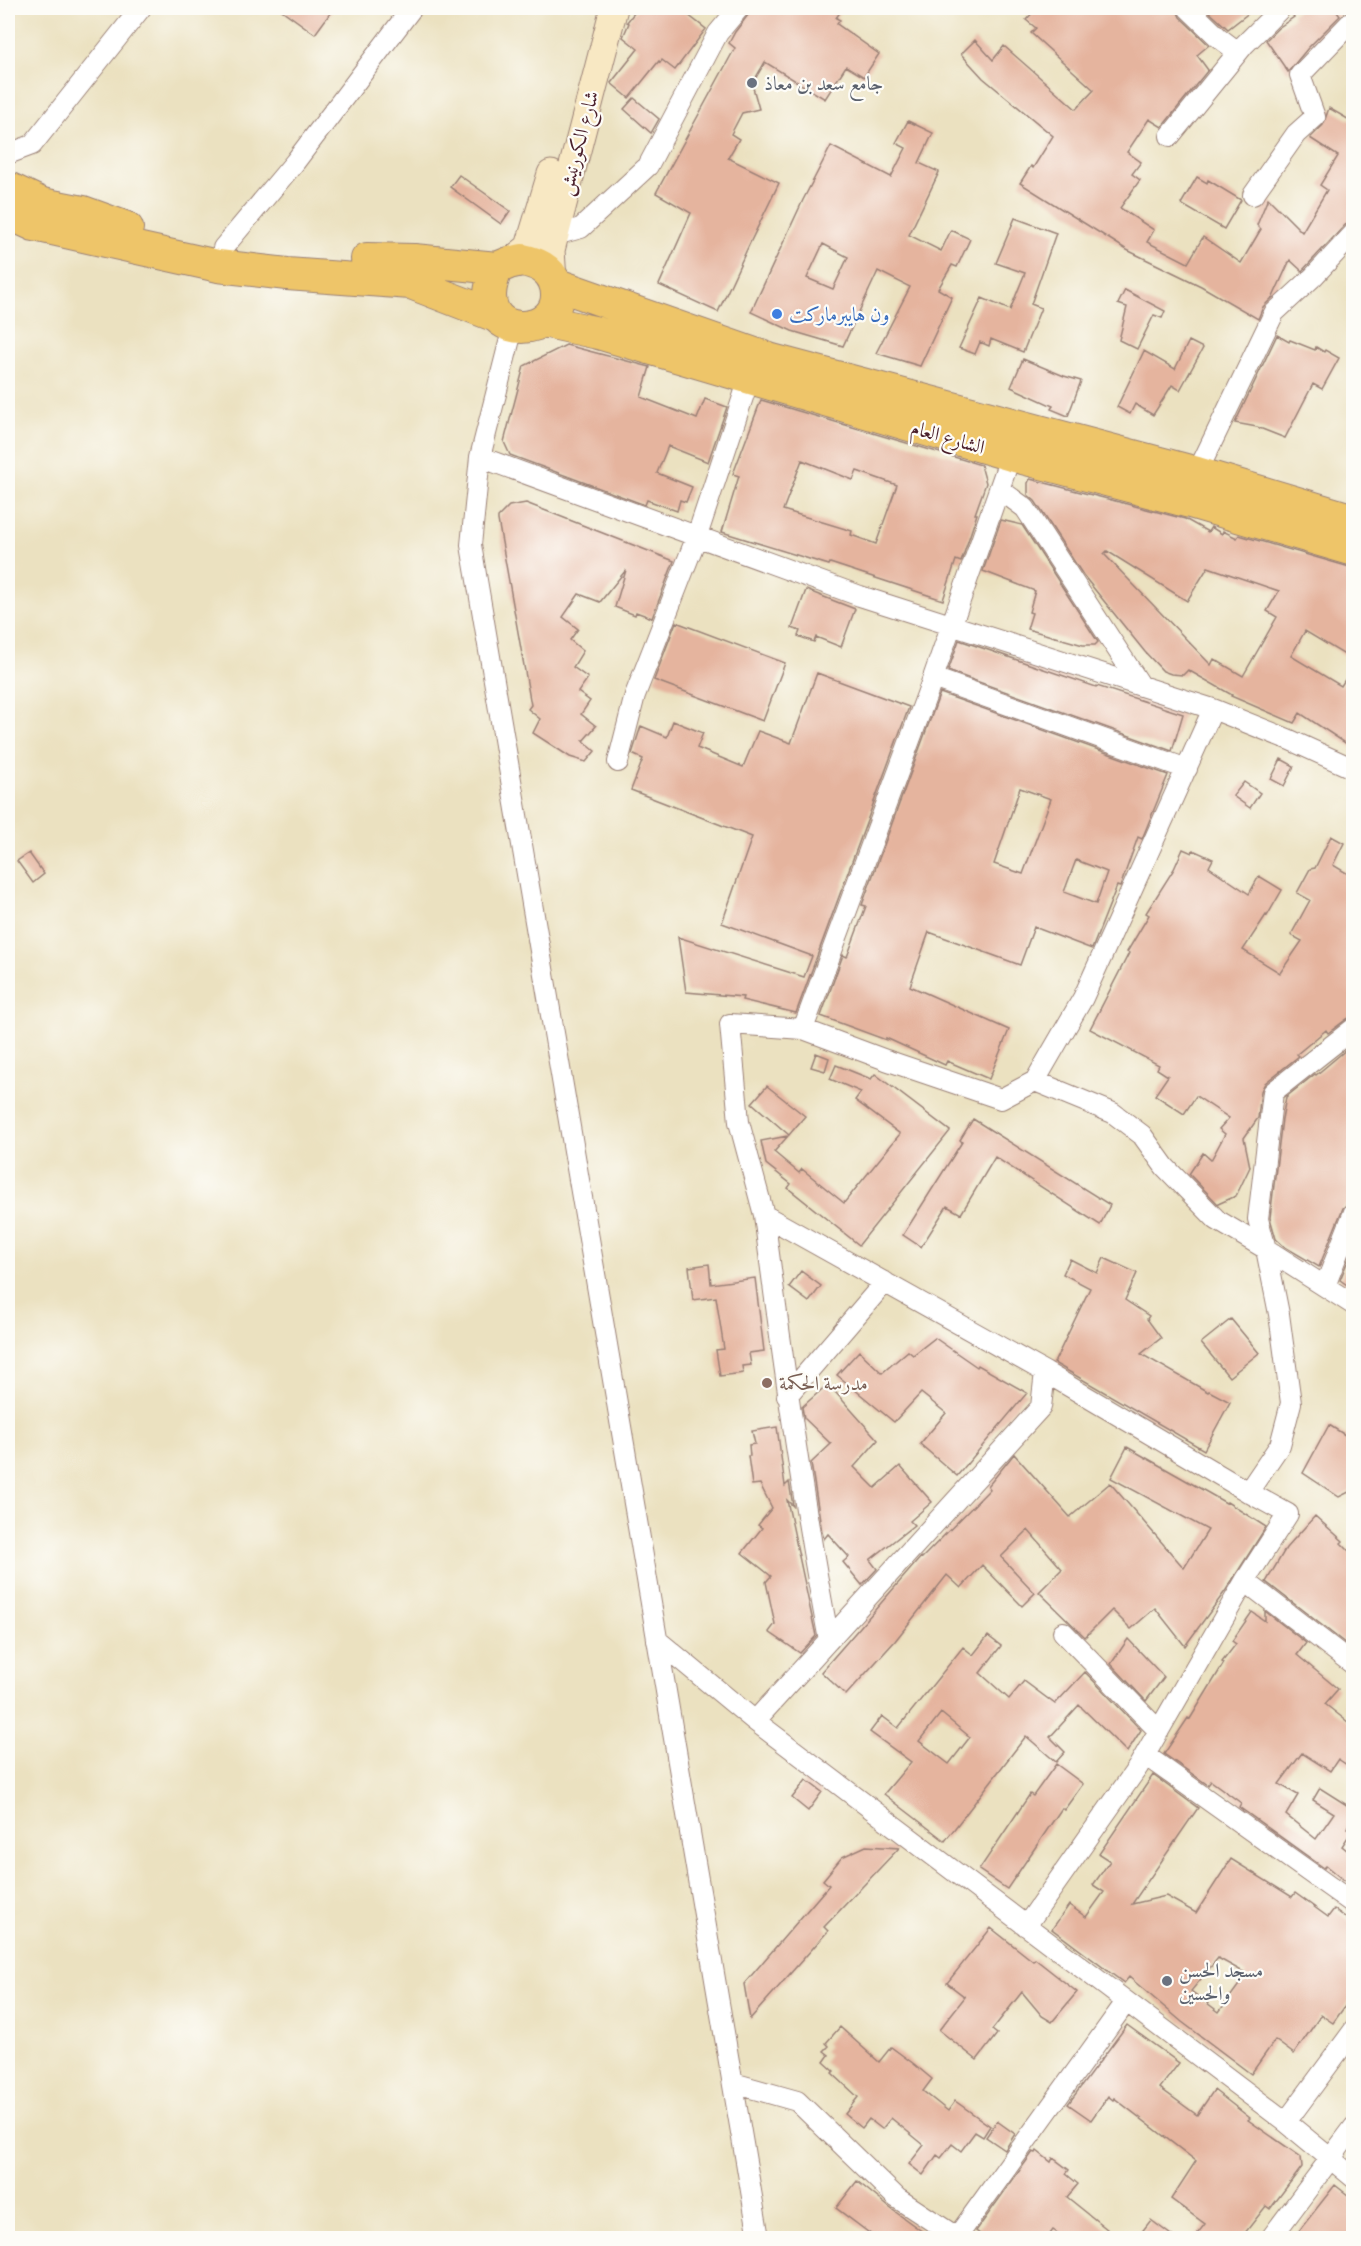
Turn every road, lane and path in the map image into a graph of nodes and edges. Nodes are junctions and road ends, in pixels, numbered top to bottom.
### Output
1 (141, 8) edge
2 (412, 8) edge
3 (595, 8) edge
4 (614, 8) edge
5 (739, 8) edge
6 (1188, 8) edge
7 (1281, 8) edge
8 (1353, 19) edge
9 (1238, 52) junction
10 (1170, 136) dead end
11 (8, 154) edge
12 (8, 188) edge
13 (1253, 195) dead end
14 (8, 213) edge
15 (1353, 233) edge
16 (555, 235) junction
17 (223, 248) junction
18 (503, 266) junction
19 (554, 282) junction
20 (518, 321) junction
21 (762, 374) junction
22 (1011, 455) junction
23 (480, 457) junction
24 (1197, 473) junction
25 (999, 489) junction
26 (1353, 520) edge
27 (697, 536) junction
28 (1353, 550) edge
29 (952, 624) junction
30 (933, 678) junction
31 (1141, 686) junction
32 (1213, 709) junction
33 (618, 762) dead end
34 (1187, 769) junction
35 (1353, 769) edge
36 (1353, 1028) edge
37 (803, 1029) junction
38 (1035, 1081) junction
39 (1353, 1212) edge
40 (764, 1215) junction
41 (1266, 1249) junction
42 (885, 1282) junction
43 (1325, 1286) junction
44 (1353, 1305) edge
45 (1045, 1372) junction
46 (787, 1396) junction
47 (1248, 1492) junction
48 (1245, 1581) junction
49 (1063, 1632) dead end
50 (657, 1640) junction
51 (829, 1640) junction
52 (1353, 1665) edge
53 (755, 1721) junction
54 (1159, 1731) junction
55 (1145, 1755) junction
56 (1353, 1904) edge
57 (1026, 1926) junction
58 (1126, 2002) junction
59 (1353, 2030) edge
60 (733, 2083) junction
61 (1286, 2122) junction
62 (1353, 2127) edge
63 (1330, 2158) junction
64 (1353, 2178) edge
65 (759, 2238) edge
66 (957, 2238) edge
67 (1271, 2238) edge

1 - 11 street
2 - 17 street
3 - 18 main road, شارع الكورنيش
4 - 16 main road, شارع الكورنيش
5 - 16 street
6 - 9 street
7 - 9 street
8 - 13 street
9 - 10 street
12 - 17 main road
14 - 20 main road, الشارع العام
15 - 24 street
16 - 19 main road, شارع الكورنيش
17 - 18 main road
18 - 19 main road
18 - 20 main road
19 - 20 main road
19 - 21 main road, الشارع العام
20 - 21 main road, الشارع العام
20 - 23 street
21 - 22 main road, الشارع العام
21 - 24 main road, الشارع العام
21 - 27 street
22 - 25 street
22 - 28 main road, الشارع العام
23 - 27 street
23 - 50 street
24 - 26 main road, الشارع العام
25 - 29 street
25 - 31 street
27 - 29 street
27 - 33 street
29 - 30 street
29 - 31 street
30 - 34 street
30 - 37 street
31 - 32 street
32 - 34 street
32 - 35 street
34 - 38 street
36 - 41 street
37 - 38 street
37 - 40 street
38 - 41 street
39 - 43 street
40 - 42 street
40 - 46 street
41 - 43 street
41 - 47 street
42 - 45 street
42 - 46 street
43 - 44 street
45 - 47 street
45 - 51 street
46 - 51 street
47 - 48 street
48 - 52 street
48 - 54 street
49 - 54 street
50 - 53 street
50 - 60 street
51 - 53 street
53 - 57 street
54 - 55 street
55 - 56 street
55 - 57 street
57 - 58 street
58 - 61 street
58 - 66 street
59 - 61 street
60 - 65 street
60 - 66 street
61 - 63 street
62 - 63 street
63 - 64 street
63 - 67 street

